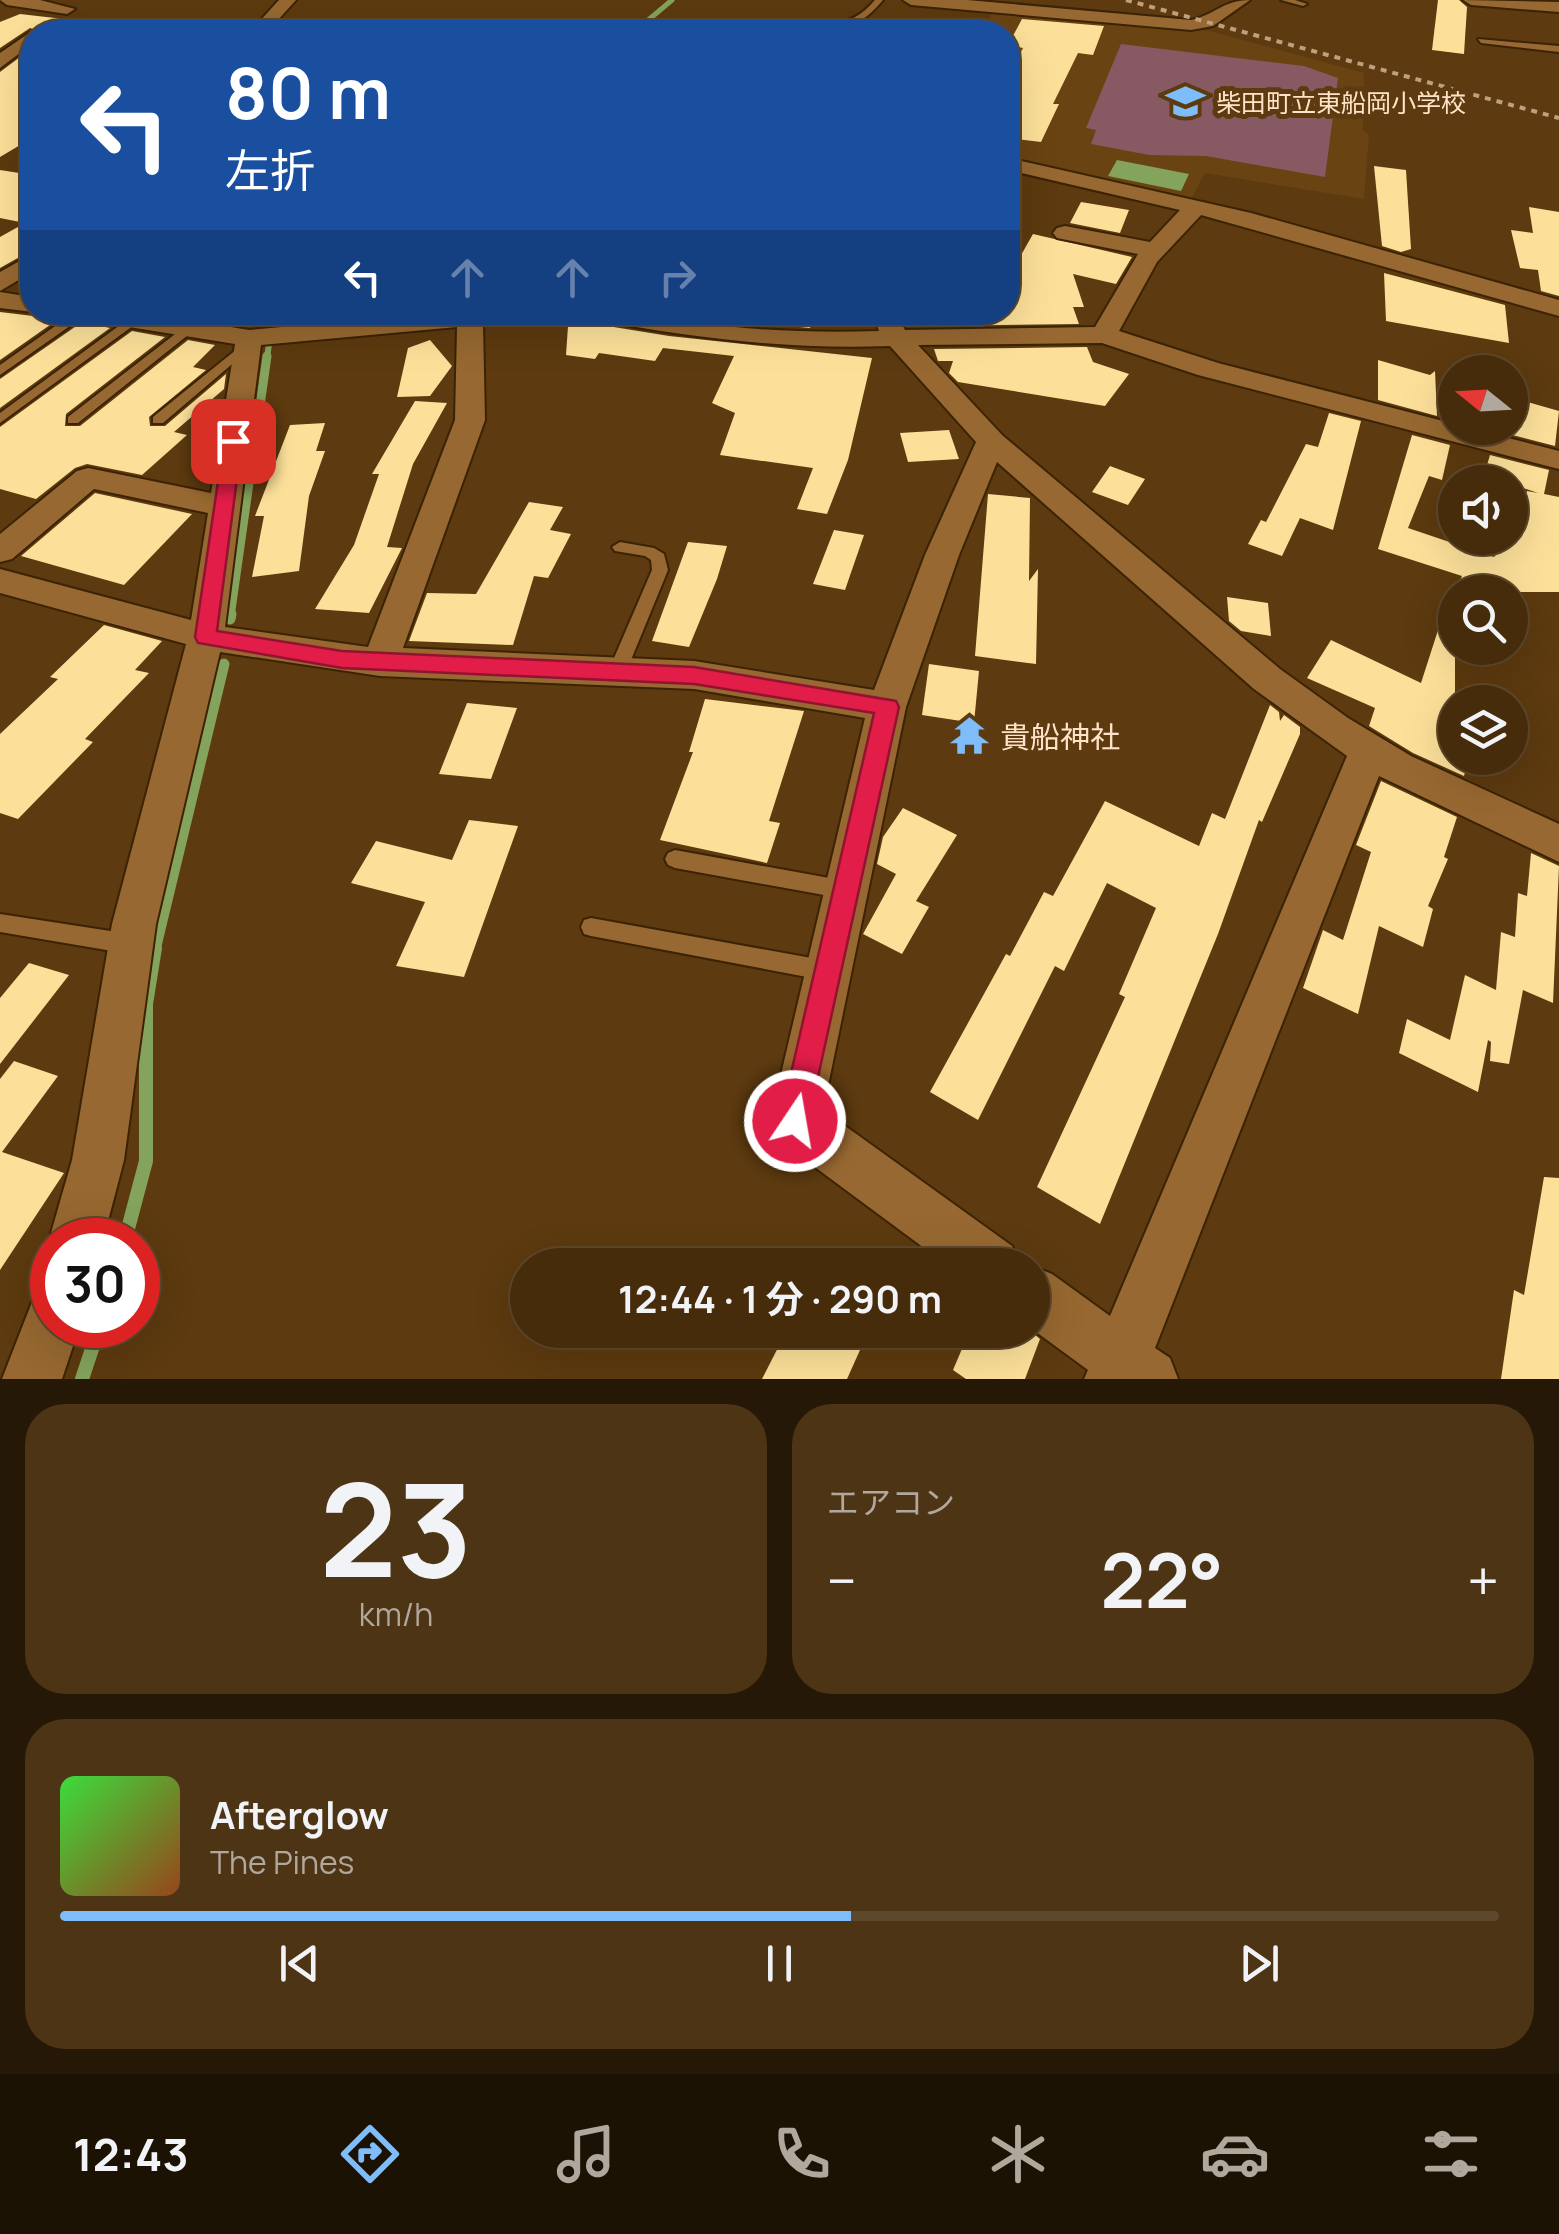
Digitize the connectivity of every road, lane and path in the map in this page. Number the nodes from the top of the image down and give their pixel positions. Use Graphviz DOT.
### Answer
graph roads {
  1 [pos="8,0"];
  2 [pos="288,0"];
  3 [pos="879,0"];
  4 [pos="911,0"];
  5 [pos="1242,0"];
  6 [pos="1285,0"];
  7 [pos="1471,0"];
  8 [pos="74,4"];
  9 [pos="1303,4"];
  10 [pos="1559,7"];
  11 [pos="53,20"];
  12 [pos="269,20"];
  13 [pos="863,20"];
  14 [pos="1482,41"];
  15 [pos="20,46"];
  16 [pos="1559,49"];
  17 [pos="0,62"];
  18 [pos="1020,167"];
  19 [pos="1196,207"];
  20 [pos="1065,233"];
  21 [pos="1154,250"];
  22 [pos="1559,308"];
  23 [pos="65,325"];
  24 [pos="129,325"];
  25 [pos="176,325"];
  26 [pos="409,325"];
  27 [pos="470,325"];
  28 [pos="675,325"];
  29 [pos="888,325"];
  30 [pos="891,325"];
  31 [pos="909,325"];
  32 [pos="192,327"];
  33 [pos="1104,335"];
  34 [pos="248,341"];
  35 [pos="0,370"];
  36 [pos="0,418"];
  37 [pos="73,420"];
  38 [pos="158,420"];
  39 [pos="991,441"];
  40 [pos="1559,460"];
  41 [pos="224,506"];
  42 [pos="620,547"];
  43 [pos="0,551"];
  44 [pos="0,582"];
  45 [pos="206,637"];
  46 [pos="380,662"];
  47 [pos="617,672"];
  48 [pos="888,707"];
  49 [pos="1369,750"];
  50 [pos="1559,844"];
  51 [pos="675,859"];
  52 [pos="847,890"];
  53 [pos="0,923"];
  54 [pos="591,927"];
  55 [pos="131,944"];
  56 [pos="828,971"];
  57 [pos="82,1218"];
  58 [pos="970,1248"];
  59 [pos="1050,1309"];
  60 [pos="45,1348"];
  61 [pos="1128,1372"];
  62 [pos="31,1379"];
  1 -- 8 [label="street"];
  2 -- 12 [label="street"];
  3 -- 13 [label="lane"];
  4 -- 5 [label="street"];
  6 -- 9 [label="lane"];
  7 -- 10 [label="street"];
  8 -- 11 [label="street"];
  14 -- 16 [label="lane"];
  15 -- 17 [label="street"];
  18 -- 19 [label="street"];
  19 -- 21 [label="street"];
  19 -- 22 [label="street"];
  20 -- 21 [label="street"];
  21 -- 33 [label="street"];
  23 -- 35 [label="lane"];
  24 -- 36 [label="lane"];
  25 -- 32 [label="street"];
  26 -- 34 [label="street"];
  27 -- 46 [label="street"];
  28 -- 29 [label="street"];
  30 -- 39 [label="street"];
  31 -- 33 [label="street"];
  32 -- 34 [label="street"];
  32 -- 37 [label="lane"];
  33 -- 40 [label="street"];
  34 -- 38 [label="lane"];
  34 -- 41 [label="street"];
  39 -- 48 [label="street"];
  39 -- 49 [label="street"];
  41 -- 43 [label="street"];
  41 -- 45 [label="street"];
  42 -- 47 [label="lane"];
  44 -- 45 [label="street"];
  45 -- 46 [label="street"];
  45 -- 55 [label="street"];
  46 -- 47 [label="street"];
  47 -- 48 [label="street"];
  48 -- 52 [label="street"];
  49 -- 50 [label="street"];
  49 -- 61 [label="street"];
  51 -- 52 [label="lane"];
  52 -- 56 [label="street"];
  53 -- 55 [label="lane"];
  54 -- 56 [label="lane"];
  55 -- 57 [label="street"];
  56 -- 58 [label="street"];
  59 -- 61 [label="street"];
  60 -- 62 [label="street"];
}
